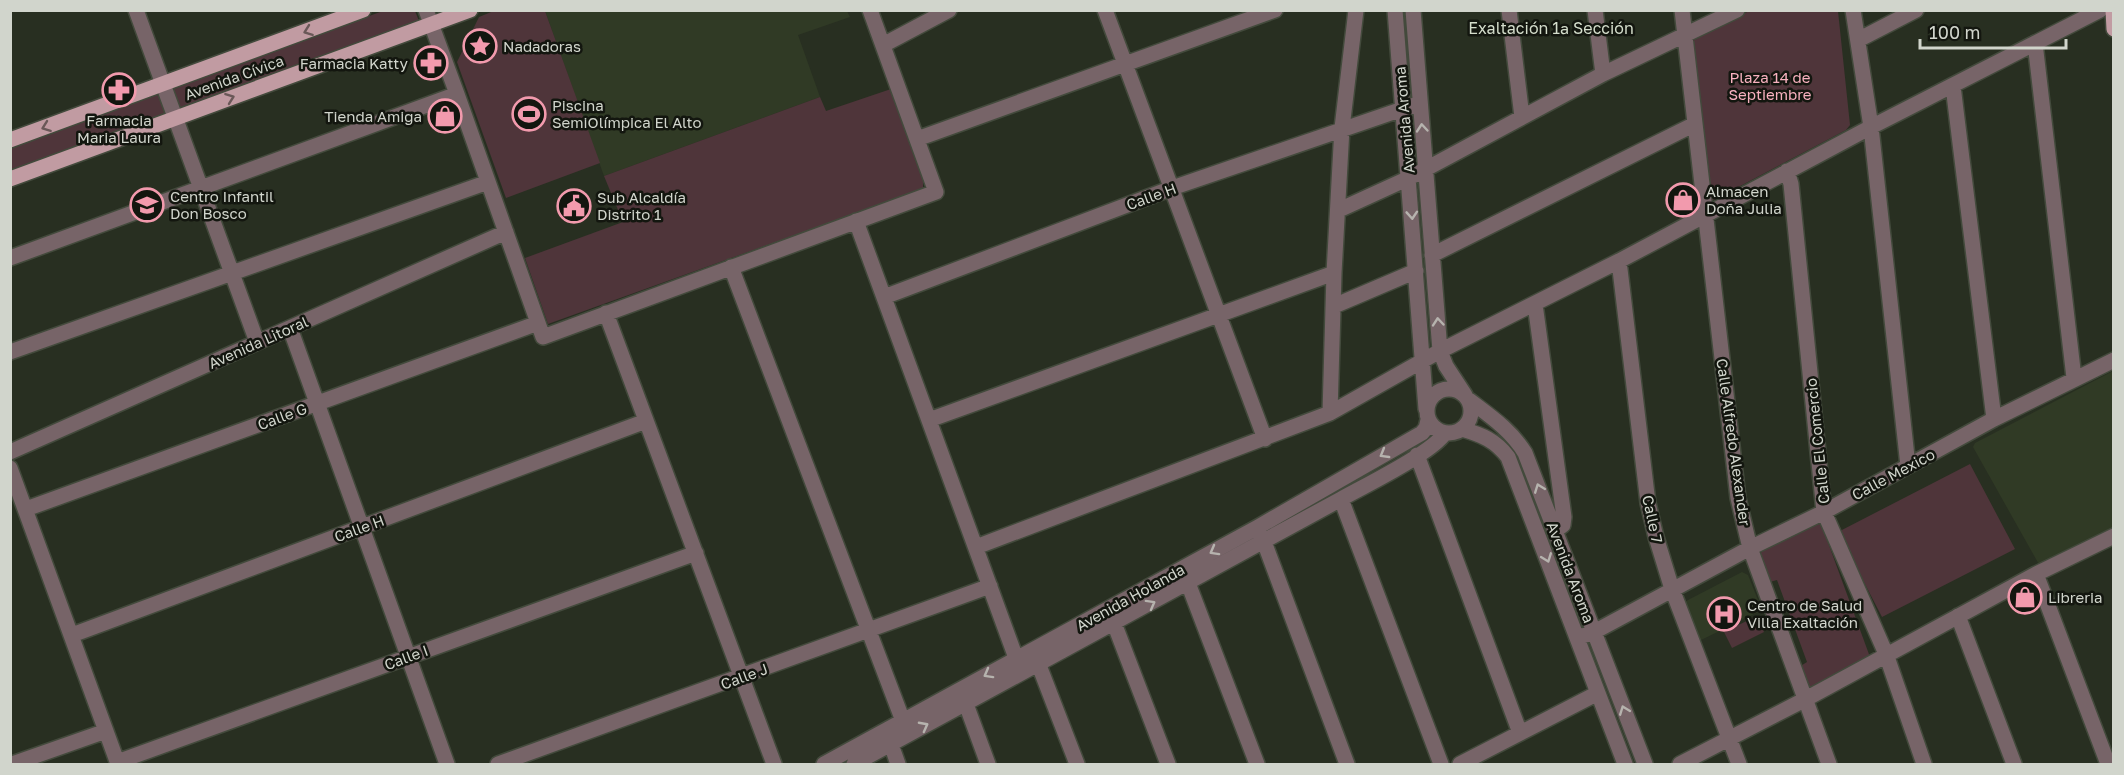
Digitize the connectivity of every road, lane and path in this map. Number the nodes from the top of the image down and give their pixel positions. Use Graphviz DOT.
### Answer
graph roads {
  1 [pos="136,10"];
  2 [pos="363,10"];
  3 [pos="470,10"];
  4 [pos="870,10"];
  5 [pos="949,10"];
  6 [pos="1106,10"];
  7 [pos="1275,10"];
  8 [pos="1356,10"];
  9 [pos="1395,10"];
  10 [pos="1413,10"];
  11 [pos="1509,10"];
  12 [pos="1594,10"];
  13 [pos="1682,10"];
  14 [pos="1737,10"];
  15 [pos="1853,10"];
  16 [pos="1916,10"];
  17 [pos="2100,10"];
  18 [pos="2113,10"];
  19 [pos="428,18"];
  20 [pos="2114,29"];
  21 [pos="1685,35"];
  22 [pos="1858,40"];
  23 [pos="2035,43"];
  24 [pos="882,45"];
  25 [pos="1126,65"];
  26 [pos="1603,74"];
  27 [pos="162,85"];
  28 [pos="1953,86"];
  29 [pos="458,94"];
  30 [pos="1419,102"];
  31 [pos="1403,108"];
  32 [pos="1522,117"];
  33 [pos="175,118"];
  34 [pos="1695,124"];
  35 [pos="1871,127"];
  36 [pos="1342,128"];
  37 [pos="10,140"];
  38 [pos="917,140"];
  39 [pos="1425,167"];
  40 [pos="1787,171"];
  41 [pos="1409,178"];
  42 [pos="10,179"];
  43 [pos="488,182"];
  44 [pos="201,188"];
  45 [pos="1172,188"];
  46 [pos="1339,210"];
  47 [pos="1707,214"];
  48 [pos="856,221"];
  49 [pos="506,232"];
  50 [pos="1432,255"];
  51 [pos="10,258"];
  52 [pos="1619,261"];
  53 [pos="731,267"];
  54 [pos="1416,271"];
  55 [pos="1334,273"];
  56 [pos="231,274"];
  57 [pos="884,297"];
  58 [pos="1535,304"];
  59 [pos="1334,306"];
  60 [pos="606,314"];
  61 [pos="1219,315"];
  62 [pos="290,328"];
  63 [pos="540,330"];
  64 [pos="257,342"];
  65 [pos="1440,351"];
  66 [pos="10,352"];
  67 [pos="2114,360"];
  68 [pos="1423,362"];
  69 [pos="2074,378"];
  70 [pos="1467,398"];
  71 [pos="317,403"];
  72 [pos="1330,413"];
  73 [pos="1427,414"];
  74 [pos="929,420"];
  75 [pos="1995,420"];
  76 [pos="646,421"];
  77 [pos="1462,429"];
  78 [pos="1444,433"];
  79 [pos="1416,436"];
  80 [pos="1265,439"];
  81 [pos="10,452"];
  82 [pos="1421,453"];
  83 [pos="1908,466"];
  84 [pos="10,468"];
  85 [pos="1341,499"];
  86 [pos="26,509"];
  87 [pos="1824,512"];
  88 [pos="362,527"];
  89 [pos="1555,531"];
  90 [pos="1261,533"];
  91 [pos="2114,536"];
  92 [pos="976,547"];
  93 [pos="1750,548"];
  94 [pos="696,553"];
  95 [pos="2036,574"];
  96 [pos="1188,583"];
  97 [pos="990,586"];
  98 [pos="1672,589"];
  99 [pos="1958,616"];
  100 [pos="1114,623"];
  101 [pos="869,630"];
  102 [pos="1594,632"];
  103 [pos="72,635"];
  104 [pos="1578,638"];
  105 [pos="1033,650"];
  106 [pos="1886,654"];
  107 [pos="408,657"];
  108 [pos="1016,658"];
  109 [pos="1039,665"];
  110 [pos="742,676"];
  111 [pos="1598,693"];
  112 [pos="1804,700"];
  113 [pos="966,704"];
  114 [pos="903,721"];
  115 [pos="106,731"];
  116 [pos="1520,733"];
  117 [pos="888,737"];
  118 [pos="1728,739"];
  119 [pos="39,760"];
  120 [pos="118,763"];
  121 [pos="12,765"];
  122 [pos="447,765"];
  123 [pos="498,765"];
  124 [pos="774,765"];
  125 [pos="824,765"];
  126 [pos="854,765"];
  127 [pos="898,765"];
  128 [pos="988,765"];
  129 [pos="1077,765"];
  130 [pos="1168,765"];
  131 [pos="1257,765"];
  132 [pos="1347,765"];
  133 [pos="1441,765"];
  134 [pos="1460,765"];
  135 [pos="1625,765"];
  136 [pos="1645,765"];
  137 [pos="1680,765"];
  138 [pos="1738,765"];
  139 [pos="1829,765"];
  140 [pos="1924,765"];
  141 [pos="2014,765"];
  142 [pos="2108,765"];
  1 -- 27 [label="street"];
  2 -- 27 [label="main road, Avenida Cívica, one-way"];
  3 -- 19 [label="main road, Avenida Cívica"];
  4 -- 24 [label="street"];
  5 -- 24 [label="street"];
  6 -- 25 [label="street"];
  7 -- 25 [label="street"];
  8 -- 36 [label="street"];
  9 -- 31 [label="street, Avenida Aroma"];
  10 -- 30 [label="street, Avenida Aroma"];
  11 -- 32 [label="street"];
  12 -- 26 [label="street"];
  13 -- 21 [label="street, Calle Alfredo Alexander"];
  14 -- 21 [label="street"];
  15 -- 22 [label="street"];
  16 -- 22 [label="street"];
  17 -- 23 [label="street"];
  18 -- 20 [label="main road"];
  19 -- 29 [label="street"];
  33 -- 19 [label="main road, Avenida Cívica, one-way"];
  21 -- 26 [label="street"];
  21 -- 34 [label="street, Calle Alfredo Alexander"];
  22 -- 35 [label="street"];
  23 -- 28 [label="street"];
  23 -- 69 [label="street"];
  24 -- 38 [label="street"];
  25 -- 38 [label="street"];
  25 -- 45 [label="street"];
  26 -- 32 [label="street"];
  27 -- 33 [label="street"];
  27 -- 37 [label="main road, Avenida Cívica, one-way"];
  28 -- 35 [label="street"];
  28 -- 75 [label="street"];
  29 -- 43 [label="street"];
  29 -- 44 [label="street"];
  30 -- 31 [label="street, Calle H"];
  39 -- 30 [label="street, Avenida Aroma, one-way"];
  31 -- 36 [label="street, Calle H"];
  31 -- 41 [label="street, Avenida Aroma"];
  32 -- 39 [label="street"];
  33 -- 42 [label="main road, Avenida Cívica"];
  33 -- 44 [label="street"];
  34 -- 47 [label="street, Calle Alfredo Alexander"];
  34 -- 50 [label="street"];
  35 -- 40 [label="street"];
  35 -- 83 [label="street"];
  36 -- 45 [label="street, Calle H"];
  36 -- 46 [label="street"];
  38 -- 48 [label="street"];
  39 -- 41 [label="street"];
  39 -- 50 [label="street, Avenida Aroma"];
  40 -- 47 [label="street"];
  40 -- 87 [label="street, Calle El Comercio"];
  41 -- 46 [label="street"];
  41 -- 54 [label="street, Avenida Aroma, one-way"];
  43 -- 49 [label="street"];
  43 -- 56 [label="street"];
  44 -- 51 [label="street"];
  44 -- 56 [label="street"];
  45 -- 57 [label="street, Calle H"];
  45 -- 61 [label="street"];
  46 -- 55 [label="street"];
  47 -- 52 [label="street"];
  47 -- 93 [label="street, Calle Alfredo Alexander"];
  48 -- 53 [label="street"];
  48 -- 57 [label="street"];
  49 -- 62 [label="street, Avenida Litoral"];
  49 -- 63 [label="street"];
  65 -- 50 [label="street, Avenida Aroma, one-way"];
  52 -- 58 [label="street"];
  52 -- 98 [label="street, Calle 7"];
  53 -- 60 [label="street"];
  53 -- 101 [label="street"];
  54 -- 59 [label="street"];
  54 -- 68 [label="street, Avenida Aroma"];
  55 -- 59 [label="street"];
  55 -- 61 [label="street"];
  56 -- 64 [label="street"];
  56 -- 66 [label="street"];
  57 -- 74 [label="street"];
  58 -- 65 [label="street"];
  58 -- 89 [label="street"];
  59 -- 72 [label="street"];
  60 -- 63 [label="street"];
  60 -- 76 [label="street"];
  61 -- 74 [label="street"];
  61 -- 80 [label="street"];
  62 -- 64 [label="street, Avenida Litoral"];
  62 -- 71 [label="street"];
  63 -- 71 [label="street, Calle G"];
  64 -- 81 [label="street, Avenida Litoral"];
  65 -- 68 [label="street"];
  65 -- 70 [label="street, Avenida Aroma"];
  67 -- 69 [label="street, Calle Mexico"];
  68 -- 72 [label="street"];
  68 -- 73 [label="street, Avenida Aroma"];
  69 -- 75 [label="street, Calle Mexico"];
  70 -- 73 [label="street"];
  70 -- 77 [label="street"];
  89 -- 70 [label="street, Avenida Aroma, one-way"];
  71 -- 86 [label="street, Calle G"];
  71 -- 88 [label="street"];
  72 -- 80 [label="street"];
  73 -- 78 [label="street"];
  73 -- 79 [label="street, Avenida Holanda"];
  74 -- 92 [label="street"];
  75 -- 83 [label="street, Calle Mexico"];
  76 -- 88 [label="street, Calle H"];
  76 -- 94 [label="street"];
  77 -- 78 [label="street"];
  77 -- 104 [label="street, Avenida Aroma, one-way"];
  78 -- 82 [label="street, Avenida Holanda"];
  79 -- 82 [label="street"];
  79 -- 90 [label="street, Avenida Holanda, one-way"];
  80 -- 92 [label="street"];
  82 -- 85 [label="street, Avenida Holanda"];
  82 -- 116 [label="street"];
  83 -- 87 [label="street, Calle Mexico"];
  84 -- 86 [label="street"];
  85 -- 90 [label="street, Avenida Holanda"];
  85 -- 133 [label="street"];
  86 -- 103 [label="street"];
  87 -- 93 [label="street, Calle Mexico"];
  87 -- 106 [label="street, Calle El Comercio"];
  88 -- 103 [label="street, Calle H"];
  88 -- 107 [label="street"];
  89 -- 102 [label="street, Avenida Aroma"];
  90 -- 96 [label="street, Avenida Holanda"];
  90 -- 105 [label="street, Avenida Holanda, one-way"];
  90 -- 132 [label="street"];
  91 -- 95 [label="street"];
  92 -- 97 [label="street"];
  93 -- 98 [label="street, Calle Mexico"];
  93 -- 112 [label="street, Calle Alfredo Alexander"];
  94 -- 107 [label="street, Calle I"];
  94 -- 110 [label="street"];
  95 -- 99 [label="street"];
  95 -- 142 [label="street"];
  100 -- 96 [label="street, Avenida Holanda, one-way"];
  96 -- 131 [label="street"];
  97 -- 101 [label="street, Calle J"];
  97 -- 108 [label="street"];
  98 -- 102 [label="street, Calle Mexico"];
  98 -- 118 [label="street, Calle 7"];
  99 -- 106 [label="street"];
  99 -- 141 [label="street"];
  100 -- 109 [label="street, Avenida Holanda"];
  100 -- 130 [label="street"];
  101 -- 110 [label="street, Calle J"];
  101 -- 114 [label="street"];
  102 -- 104 [label="street, Calle Mexico"];
  136 -- 102 [label="street, Avenida Aroma, one-way"];
  103 -- 115 [label="street"];
  104 -- 111 [label="street, Avenida Aroma"];
  105 -- 108 [label="street, Avenida Holanda"];
  105 -- 109 [label="street"];
  106 -- 112 [label="street"];
  106 -- 140 [label="street, Calle El Comercio"];
  107 -- 120 [label="street, Calle I"];
  107 -- 122 [label="street"];
  108 -- 114 [label="street, Avenida Holanda, one-way"];
  109 -- 113 [label="street, Avenida Holanda"];
  109 -- 129 [label="street"];
  110 -- 123 [label="street, Calle J"];
  110 -- 124 [label="street"];
  111 -- 116 [label="street"];
  111 -- 135 [label="street, Avenida Aroma"];
  112 -- 118 [label="street"];
  112 -- 139 [label="street, Calle Alfredo Alexander"];
  117 -- 113 [label="street, Avenida Holanda, one-way"];
  113 -- 128 [label="street"];
  114 -- 117 [label="street, Avenida Holanda"];
  115 -- 119 [label="street"];
  115 -- 120 [label="street"];
  116 -- 134 [label="street"];
  117 -- 125 [label="street, Avenida Holanda"];
  117 -- 126 [label="street, Avenida Holanda"];
  117 -- 127 [label="street"];
  118 -- 137 [label="street"];
  118 -- 138 [label="street, Calle 7"];
  119 -- 121 [label="street"];
}
